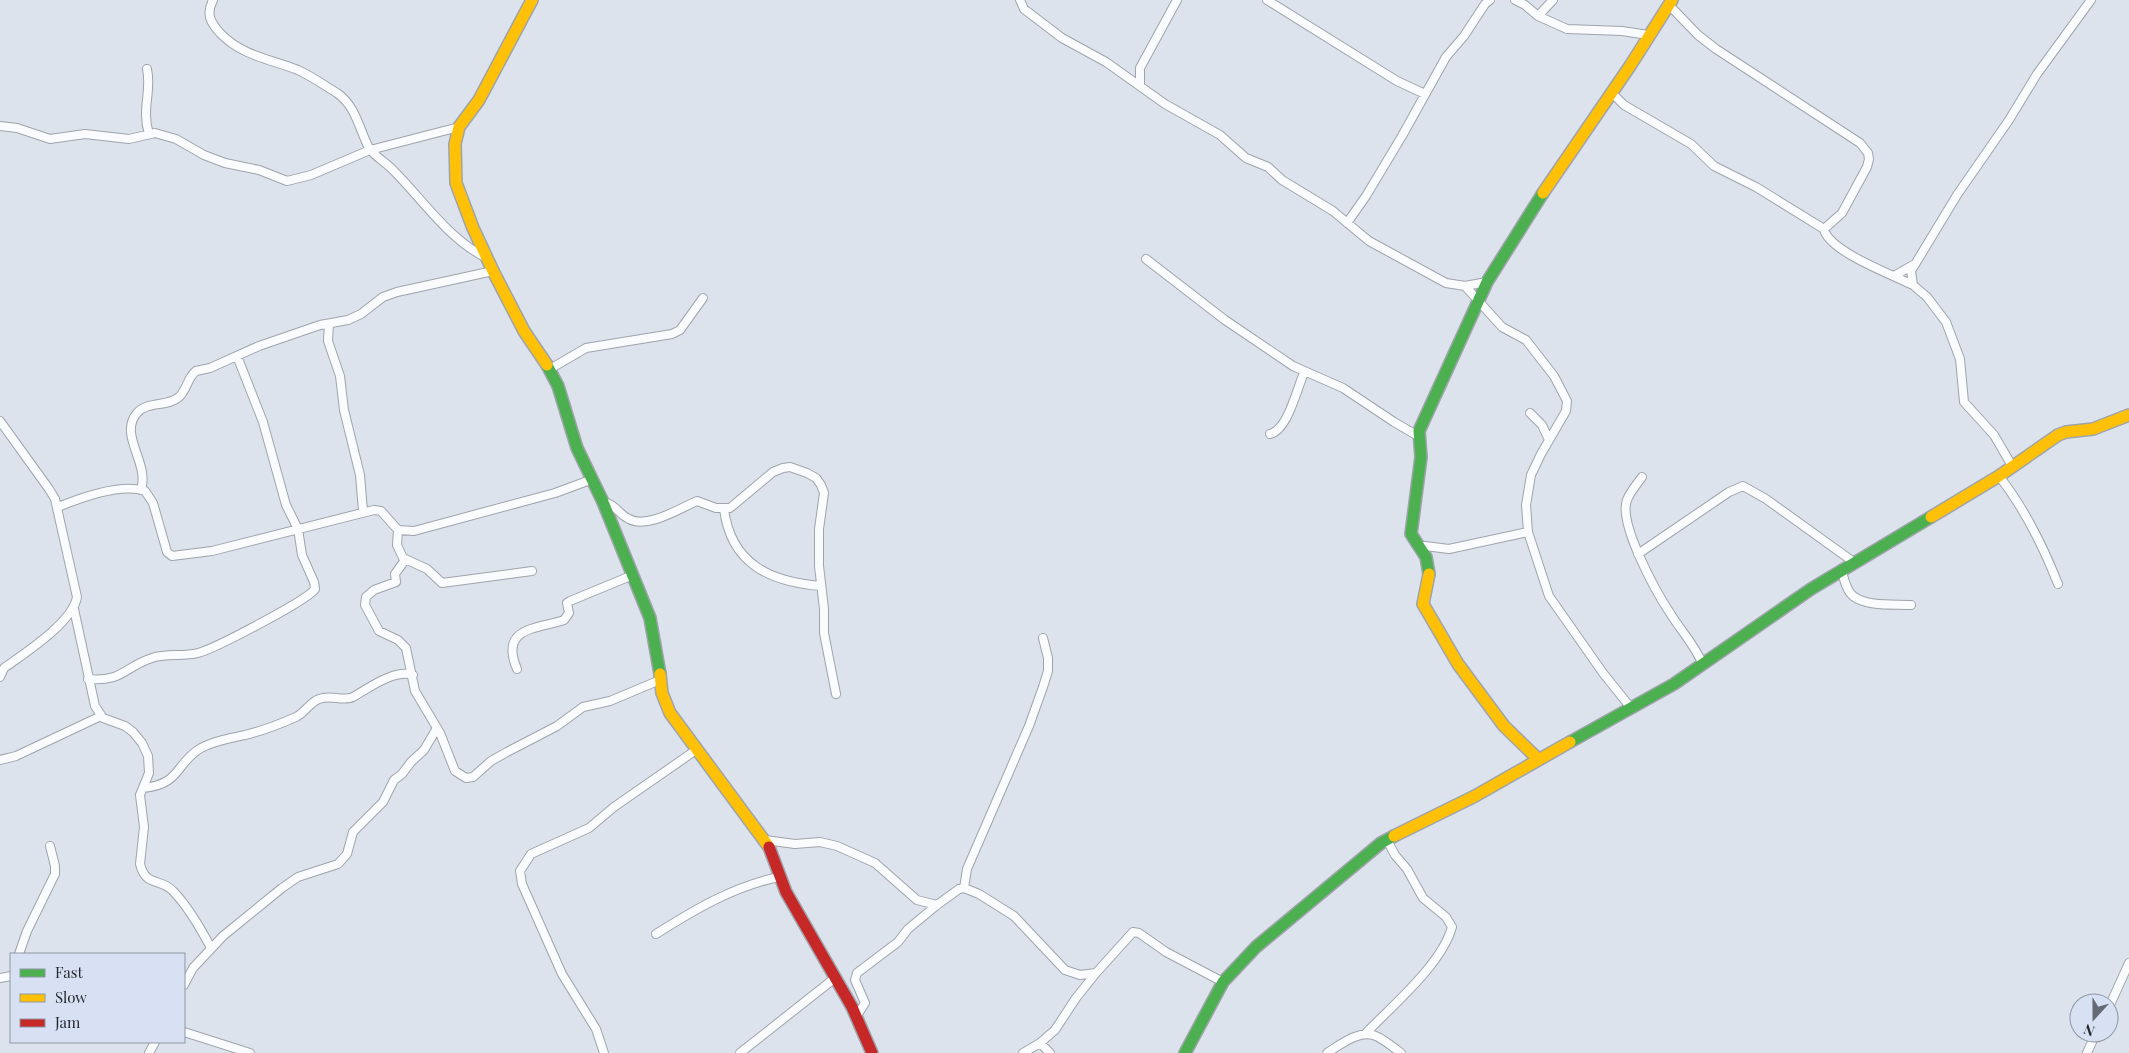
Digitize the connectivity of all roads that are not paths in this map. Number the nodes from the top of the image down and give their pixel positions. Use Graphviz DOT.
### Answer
graph roads {
  1 [pos="213,0"];
  2 [pos="532,0"];
  3 [pos="1020,0"];
  4 [pos="1177,0"];
  5 [pos="1267,0"];
  6 [pos="1490,0"];
  7 [pos="1514,0"];
  8 [pos="1552,0"];
  9 [pos="2091,0"];
  10 [pos="1670,3"];
  11 [pos="1538,16"];
  12 [pos="1648,36"];
  13 [pos="147,69"];
  14 [pos="1140,85"];
  15 [pos="1611,92"];
  16 [pos="1425,94"];
  17 [pos="0,126"];
  18 [pos="459,127"];
  19 [pos="149,134"];
  20 [pos="370,150"];
  21 [pos="1347,223"];
  22 [pos="1824,229"];
  23 [pos="488,259"];
  24 [pos="1146,259"];
  25 [pos="1914,265"];
  26 [pos="492,271"];
  27 [pos="1894,276"];
  28 [pos="1487,282"];
  29 [pos="1913,285"];
  30 [pos="1464,286"];
  31 [pos="703,298"];
  32 [pos="1479,302"];
  33 [pos="329,324"];
  34 [pos="237,356"];
  35 [pos="550,369"];
  36 [pos="1304,373"];
  37 [pos="1530,413"];
  38 [pos="2129,415"];
  39 [pos="0,421"];
  40 [pos="1270,434"];
  41 [pos="1418,436"];
  42 [pos="1549,440"];
  43 [pos="2012,466"];
  44 [pos="1999,476"];
  45 [pos="1642,477"];
  46 [pos="593,479"];
  47 [pos="141,490"];
  48 [pos="603,502"];
  49 [pos="58,507"];
  50 [pos="724,509"];
  51 [pos="363,511"];
  52 [pos="298,529"];
  53 [pos="398,530"];
  54 [pos="1528,532"];
  55 [pos="1419,547"];
  56 [pos="1638,554"];
  57 [pos="405,560"];
  58 [pos="1855,563"];
  59 [pos="532,571"];
  60 [pos="1842,571"];
  61 [pos="633,575"];
  62 [pos="2058,584"];
  63 [pos="821,586"];
  64 [pos="1911,605"];
  65 [pos="74,609"];
  66 [pos="1043,638"];
  67 [pos="1704,665"];
  68 [pos="2,668"];
  69 [pos="518,668"];
  70 [pos="413,675"];
  71 [pos="0,676"];
  72 [pos="88,679"];
  73 [pos="660,680"];
  74 [pos="836,694"];
  75 [pos="1631,708"];
  76 [pos="101,716"];
  77 [pos="437,728"];
  78 [pos="696,750"];
  79 [pos="1538,759"];
  80 [pos="0,760"];
  81 [pos="143,788"];
  82 [pos="764,840"];
  83 [pos="1387,840"];
  84 [pos="50,846"];
  85 [pos="779,877"];
  86 [pos="964,888"];
  87 [pos="937,905"];
  88 [pos="656,934"];
  89 [pos="211,948"];
  90 [pos="20,953"];
  91 [pos="2129,963"];
  92 [pos="1096,973"];
  93 [pos="835,978"];
  94 [pos="1223,982"];
  95 [pos="185,983"];
  96 [pos="2115,993"];
  97 [pos="856,1017"];
  98 [pos="185,1032"];
  99 [pos="1366,1033"];
  100 [pos="1040,1044"];
  101 [pos="250,1053"];
  102 [pos="604,1053"];
  103 [pos="740,1053"];
  104 [pos="872,1053"];
  105 [pos="1023,1053"];
  106 [pos="1050,1053"];
  107 [pos="1185,1053"];
  108 [pos="1327,1053"];
  109 [pos="1402,1053"];
  1 -- 20 [label="street"];
  2 -- 18 [label="street"];
  3 -- 14 [label="street"];
  4 -- 14 [label="street"];
  5 -- 16 [label="street"];
  6 -- 16 [label="street"];
  7 -- 11 [label="street"];
  8 -- 11 [label="street"];
  9 -- 25 [label="street"];
  10 -- 12 [label="street"];
  10 -- 22 [label="street"];
  11 -- 12 [label="street"];
  12 -- 15 [label="street"];
  13 -- 19 [label="street"];
  14 -- 21 [label="street"];
  15 -- 22 [label="street"];
  15 -- 28 [label="street"];
  16 -- 21 [label="street"];
  17 -- 19 [label="street"];
  18 -- 20 [label="street"];
  18 -- 23 [label="street"];
  19 -- 20 [label="street"];
  20 -- 23 [label="street"];
  21 -- 30 [label="street"];
  22 -- 27 [label="street"];
  23 -- 26 [label="street"];
  24 -- 36 [label="street"];
  25 -- 27 [label="street"];
  25 -- 29 [label="street"];
  26 -- 33 [label="street"];
  26 -- 35 [label="street"];
  27 -- 29 [label="street"];
  28 -- 30 [label="street"];
  28 -- 32 [label="street"];
  29 -- 43 [label="street"];
  30 -- 32 [label="street"];
  31 -- 35 [label="street"];
  32 -- 41 [label="street"];
  32 -- 42 [label="street"];
  33 -- 34 [label="street"];
  33 -- 51 [label="street"];
  34 -- 47 [label="street"];
  34 -- 52 [label="street"];
  35 -- 46 [label="street"];
  36 -- 40 [label="street"];
  36 -- 41 [label="street"];
  37 -- 42 [label="street"];
  38 -- 43 [label="street"];
  39 -- 49 [label="street"];
  41 -- 55 [label="street"];
  42 -- 54 [label="street"];
  43 -- 44 [label="street"];
  44 -- 58 [label="street"];
  44 -- 62 [label="street"];
  45 -- 56 [label="street"];
  46 -- 48 [label="street"];
  46 -- 53 [label="street"];
  47 -- 49 [label="street"];
  47 -- 52 [label="street"];
  48 -- 50 [label="street"];
  48 -- 61 [label="street"];
  49 -- 65 [label="street"];
  50 -- 63 [label="street"];
  50 -- 63 [label="street"];
  51 -- 52 [label="street"];
  51 -- 53 [label="street"];
  52 -- 72 [label="street"];
  53 -- 57 [label="street"];
  54 -- 55 [label="street"];
  54 -- 75 [label="street"];
  55 -- 79 [label="street"];
  56 -- 58 [label="street"];
  56 -- 67 [label="street"];
  57 -- 59 [label="street"];
  57 -- 70 [label="street"];
  58 -- 60 [label="street"];
  60 -- 64 [label="street"];
  60 -- 67 [label="street"];
  61 -- 69 [label="street"];
  61 -- 73 [label="street"];
  63 -- 74 [label="street"];
  65 -- 68 [label="street"];
  65 -- 72 [label="street"];
  66 -- 86 [label="street"];
  67 -- 75 [label="street"];
  68 -- 71 [label="street"];
  70 -- 77 [label="street"];
  70 -- 81 [label="street"];
  72 -- 76 [label="street"];
  73 -- 77 [label="street"];
  73 -- 78 [label="street"];
  75 -- 79 [label="street"];
  76 -- 80 [label="street"];
  76 -- 81 [label="street"];
  77 -- 89 [label="street"];
  78 -- 82 [label="street"];
  78 -- 102 [label="street"];
  79 -- 83 [label="street"];
  81 -- 89 [label="street"];
  82 -- 85 [label="street"];
  82 -- 87 [label="street"];
  83 -- 94 [label="street"];
  83 -- 99 [label="street"];
  84 -- 90 [label="street"];
  85 -- 88 [label="street"];
  85 -- 93 [label="street"];
  86 -- 87 [label="street"];
  86 -- 92 [label="street"];
  87 -- 97 [label="street"];
  89 -- 95 [label="street"];
  91 -- 96 [label="street"];
  92 -- 94 [label="street"];
  92 -- 100 [label="street"];
  93 -- 97 [label="street"];
  93 -- 103 [label="street"];
  94 -- 107 [label="street"];
  97 -- 104 [label="street"];
  98 -- 101 [label="street"];
  99 -- 108 [label="street"];
  99 -- 109 [label="street"];
  100 -- 105 [label="street"];
  100 -- 106 [label="street"];
}
